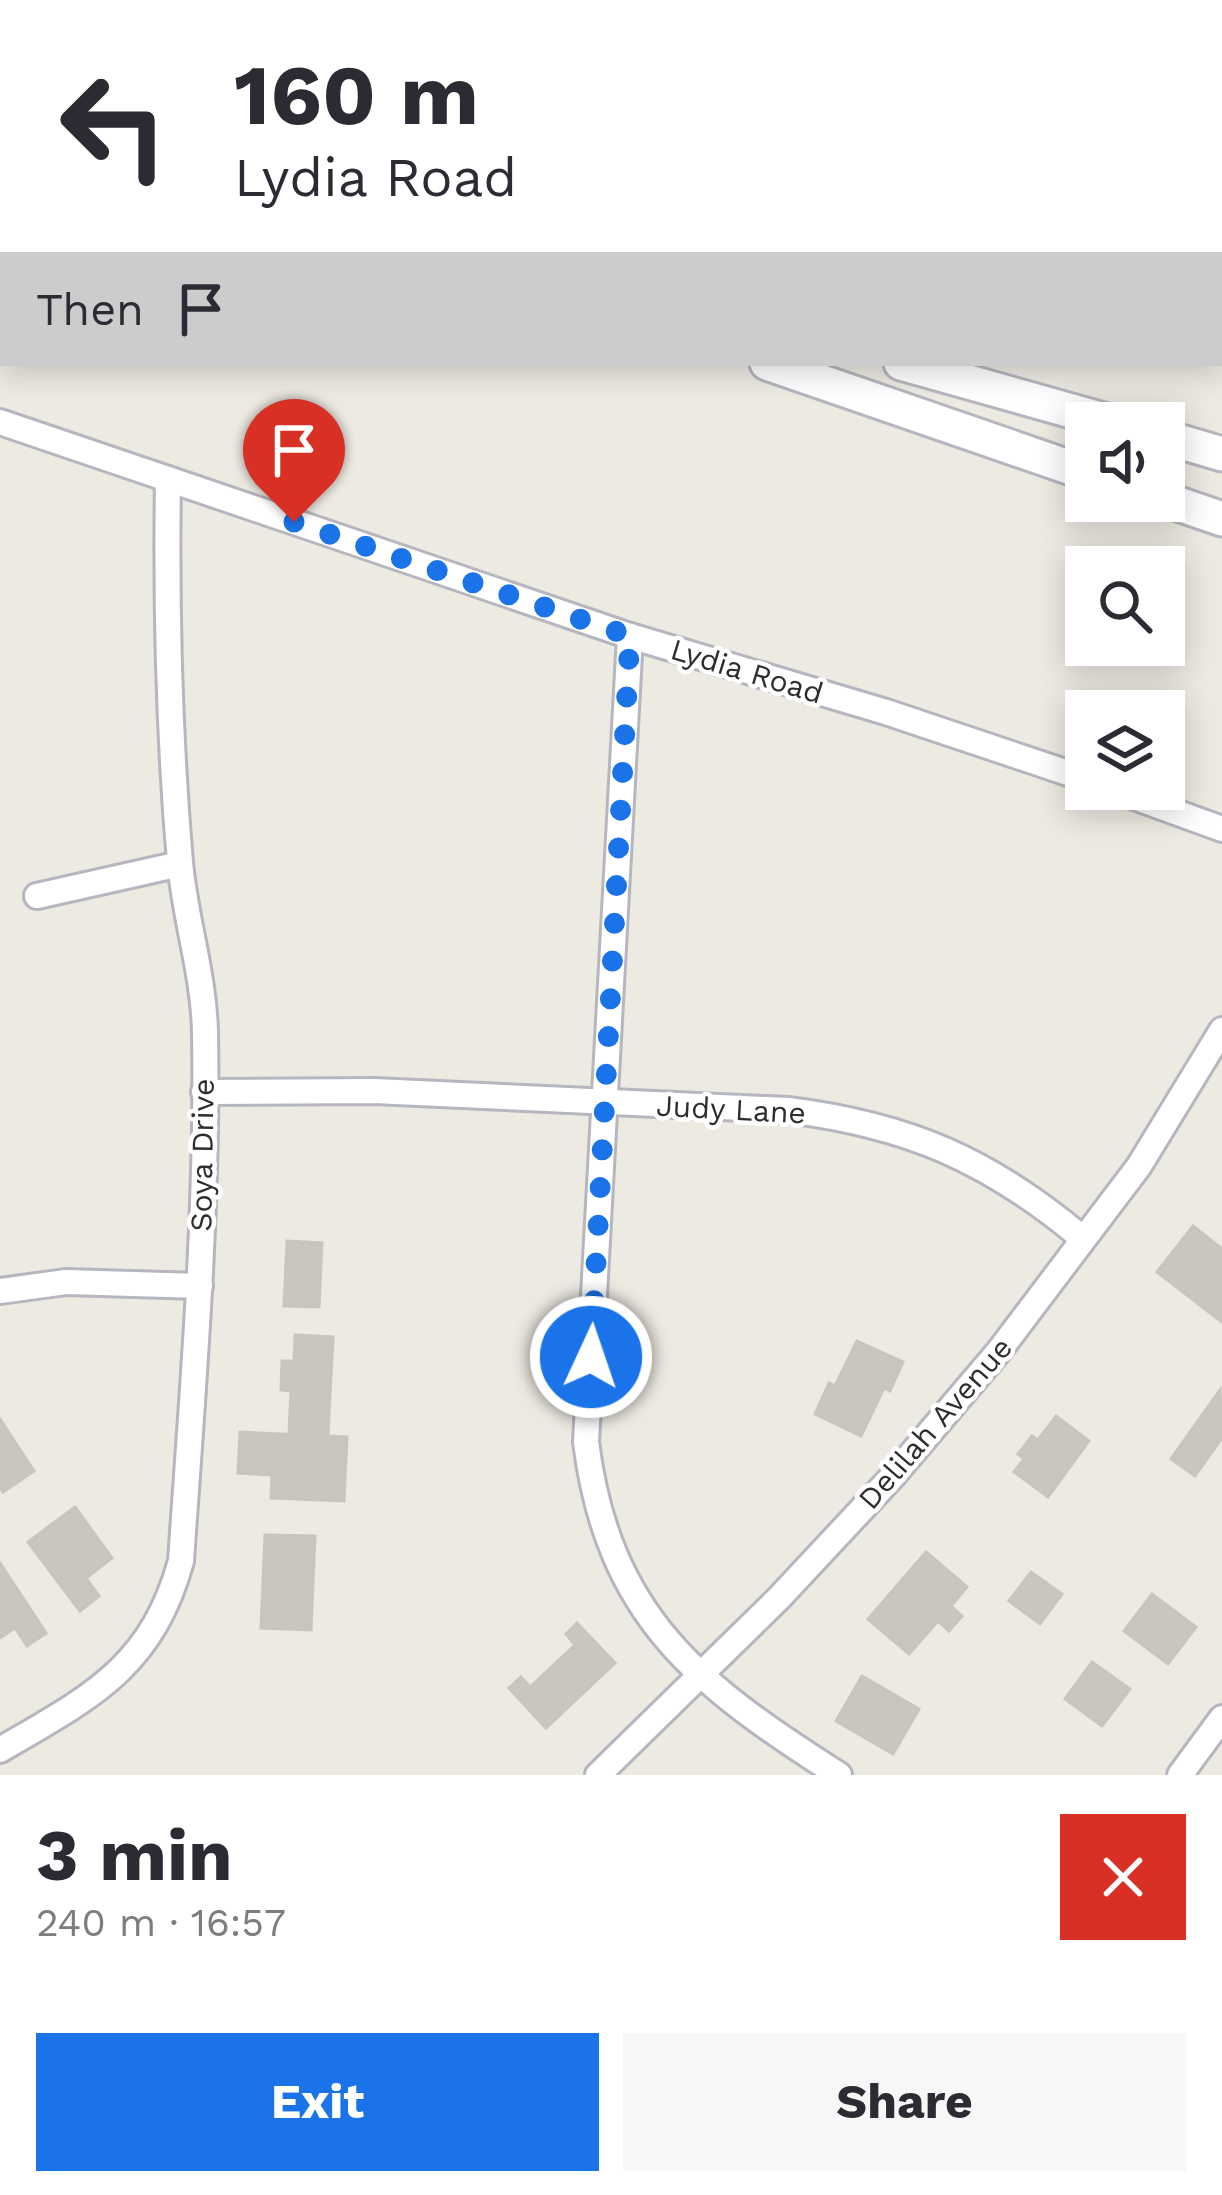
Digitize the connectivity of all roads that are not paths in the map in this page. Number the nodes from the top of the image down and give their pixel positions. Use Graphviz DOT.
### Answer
graph roads {
  1 [pos="775,366"];
  2 [pos="912,366"];
  3 [pos="1065,409"];
  4 [pos="0,422"];
  5 [pos="1185,443"];
  6 [pos="1222,454"];
  7 [pos="1065,466"];
  8 [pos="168,479"];
  9 [pos="1185,506"];
  10 [pos="1222,519"];
  11 [pos="630,636"];
  12 [pos="1065,772"];
  13 [pos="1170,810"];
  14 [pos="1222,829"];
  15 [pos="180,865"];
  16 [pos="37,896"];
  17 [pos="1222,1030"];
  18 [pos="204,1092"];
  19 [pos="606,1102"];
  20 [pos="1082,1238"];
  21 [pos="200,1286"];
  22 [pos="0,1291"];
  23 [pos="702,1677"];
  24 [pos="1222,1718"];
  25 [pos="0,1750"];
  26 [pos="598,1775"];
  27 [pos="838,1775"];
  28 [pos="1180,1775"];
  1 -- 7 [label="main road"];
  2 -- 3 [label="main road"];
  4 -- 8 [label="street, Lydia Road"];
  5 -- 6 [label="main road"];
  8 -- 11 [label="street, Lydia Road"];
  8 -- 15 [label="street, Soya Drive"];
  9 -- 10 [label="main road"];
  11 -- 12 [label="street, Lydia Road"];
  11 -- 19 [label="street"];
  13 -- 14 [label="street"];
  15 -- 16 [label="street"];
  15 -- 18 [label="street, Soya Drive"];
  17 -- 20 [label="street, Delilah Avenue"];
  18 -- 19 [label="street, Judy Lane"];
  18 -- 21 [label="street, Soya Drive"];
  19 -- 20 [label="street, Judy Lane"];
  19 -- 23 [label="street"];
  20 -- 23 [label="street, Delilah Avenue"];
  21 -- 22 [label="street"];
  21 -- 25 [label="street, Soya Drive"];
  23 -- 26 [label="street, Delilah Avenue"];
  23 -- 27 [label="street"];
  24 -- 28 [label="street"];
}
